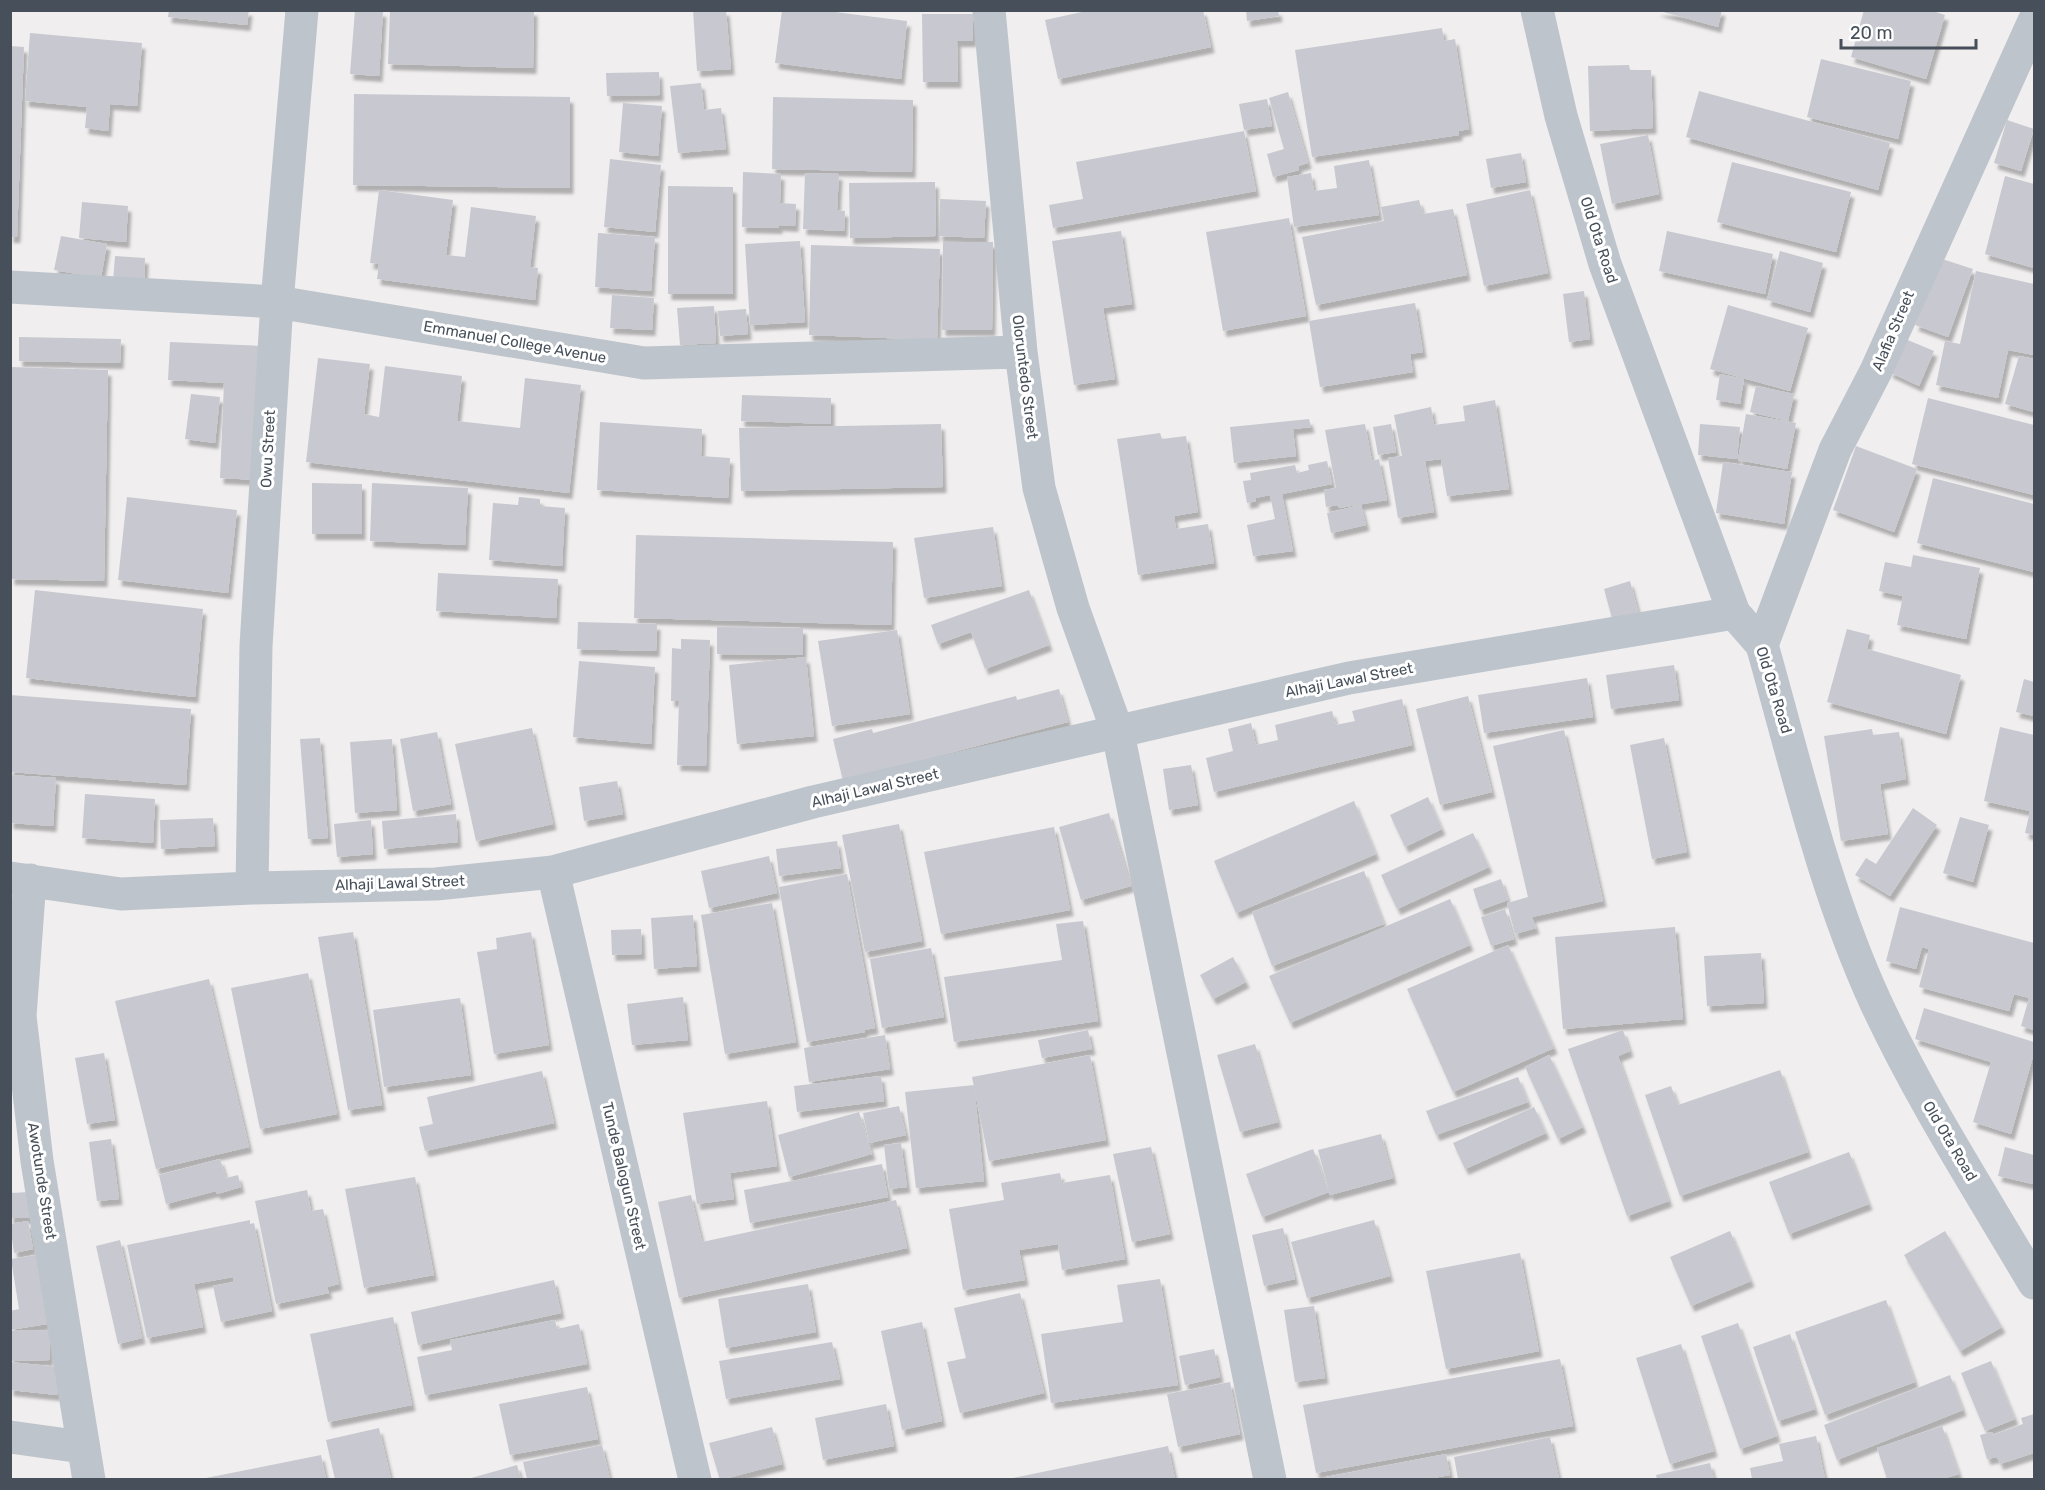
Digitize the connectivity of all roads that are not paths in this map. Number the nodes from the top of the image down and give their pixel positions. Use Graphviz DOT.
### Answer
graph roads {
  1 [pos="302,10"];
  2 [pos="989,10"];
  3 [pos="1537,10"];
  4 [pos="2034,21"];
  5 [pos="10,287"];
  6 [pos="277,302"];
  7 [pos="1021,352"];
  8 [pos="1734,613"];
  9 [pos="1762,645"];
  10 [pos="1118,733"];
  11 [pos="553,872"];
  12 [pos="20,879"];
  13 [pos="252,888"];
  14 [pos="2034,1283"];
  15 [pos="10,1437"];
  16 [pos="82,1447"];
  17 [pos="89,1479"];
  18 [pos="695,1479"];
  19 [pos="1270,1479"];
  1 -- 6 [label="street, Owu Street"];
  2 -- 7 [label="street, Oloruntedo Street"];
  3 -- 8 [label="street, Old Ota Road"];
  4 -- 9 [label="street, Alafia Street"];
  5 -- 6 [label="street, Emmanuel College Avenue"];
  6 -- 7 [label="street, Emmanuel College Avenue"];
  6 -- 13 [label="street, Owu Street"];
  7 -- 10 [label="street, Oloruntedo Street"];
  8 -- 9 [label="street, Old Ota Road"];
  8 -- 10 [label="street, Alhaji Lawal Street"];
  9 -- 14 [label="street, Old Ota Road"];
  10 -- 11 [label="street, Alhaji Lawal Street"];
  10 -- 19 [label="street, Oloruntedo Street"];
  11 -- 13 [label="street, Alhaji Lawal Street"];
  11 -- 18 [label="street, Tunde Balogun Street"];
  12 -- 13 [label="street, Alhaji Lawal Street"];
  12 -- 16 [label="street, Awotunde Street"];
  15 -- 16 [label="street"];
  16 -- 17 [label="street, Awotunde Street"];
}
